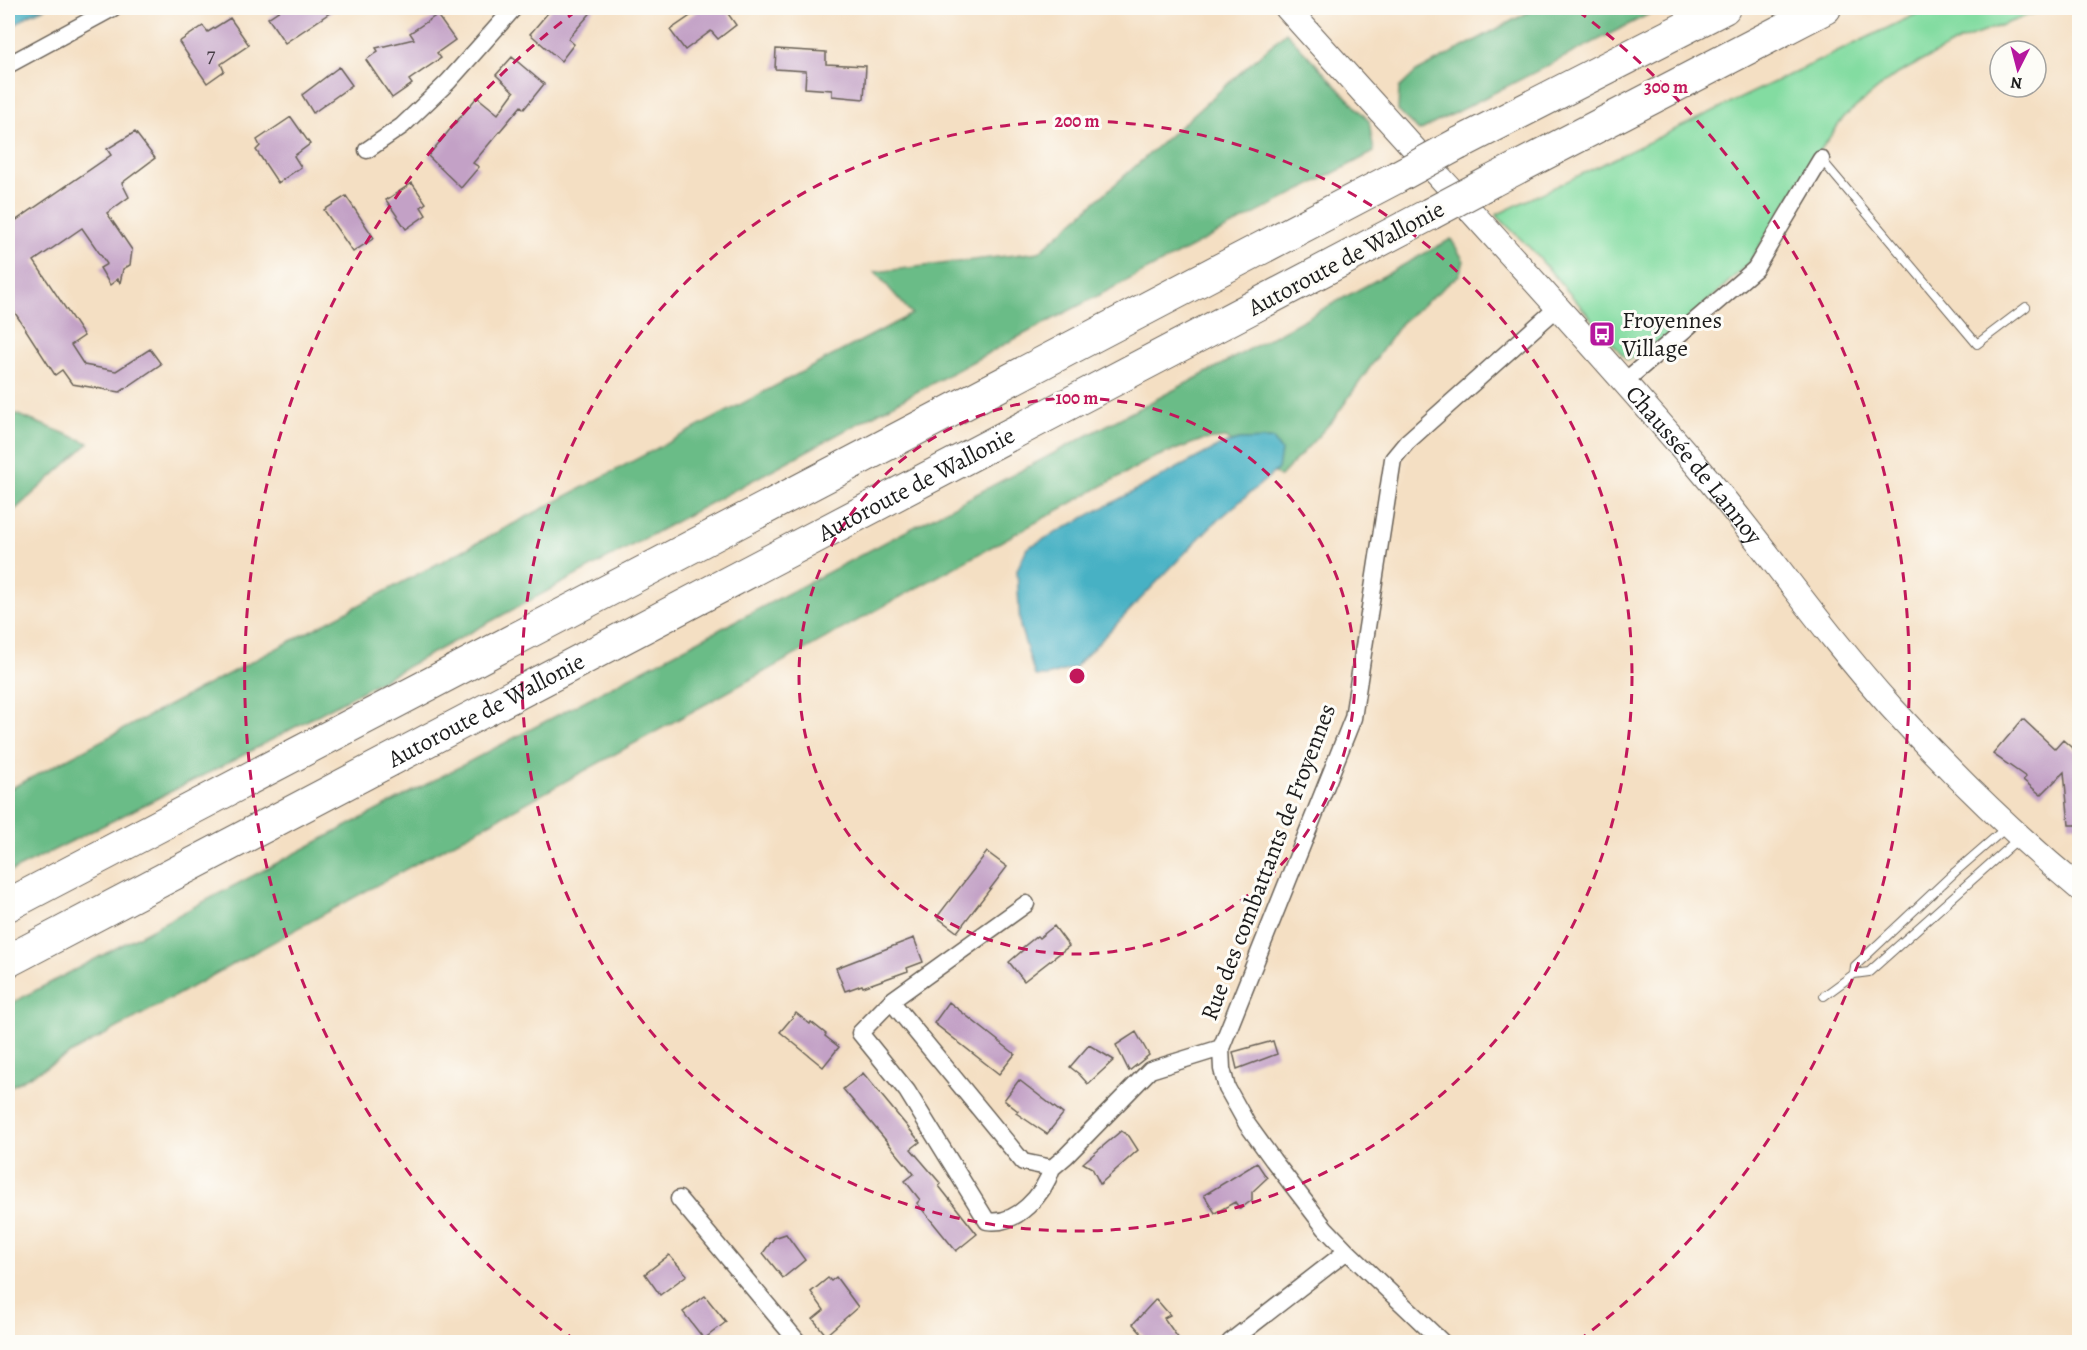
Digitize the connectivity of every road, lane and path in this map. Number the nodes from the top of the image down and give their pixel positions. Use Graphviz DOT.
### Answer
graph roads {
  1 [pos="113,8"];
  2 [pos="514,8"];
  3 [pos="1287,8"];
  4 [pos="1724,8"];
  5 [pos="1825,8"];
  6 [pos="8,65"];
  7 [pos="367,150"];
  8 [pos="1821,159"];
  9 [pos="2026,307"];
  10 [pos="1557,308"];
  11 [pos="1624,382"];
  12 [pos="2014,832"];
  13 [pos="2079,889"];
  14 [pos="1026,904"];
  15 [pos="8,905"];
  16 [pos="8,961"];
  17 [pos="1854,974"];
  18 [pos="1824,996"];
  19 [pos="891,1001"];
  20 [pos="1221,1048"];
  21 [pos="1052,1168"];
  22 [pos="679,1199"];
  23 [pos="1347,1251"];
  24 [pos="798,1342"];
  25 [pos="1230,1342"];
  26 [pos="1442,1342"];
  1 -- 6 [label="street"];
  2 -- 7 [label="street"];
  3 -- 10 [label="main road, Chaussée de Lannoy"];
  4 -- 15 [label="highway, Autoroute de Wallonie, bridge"];
  5 -- 16 [label="highway, Autoroute de Wallonie, bridge"];
  8 -- 9 [label="lane"];
  8 -- 11 [label="street"];
  10 -- 11 [label="main road, Chaussée de Lannoy"];
  10 -- 20 [label="street, Rue des combattants de Froyennes"];
  11 -- 12 [label="main road, Chaussée de Lannoy"];
  12 -- 13 [label="main road, Chaussée de Lannoy"];
  12 -- 17 [label="lane"];
  12 -- 17 [label="lane"];
  14 -- 19 [label="street"];
  17 -- 18 [label="lane"];
  19 -- 21 [label="street"];
  19 -- 21 [label="street"];
  20 -- 21 [label="street"];
  20 -- 23 [label="street, Rue des combattants de Froyennes"];
  22 -- 24 [label="street"];
  23 -- 25 [label="street"];
  23 -- 26 [label="street, Rue des combattants de Froyennes"];
}
